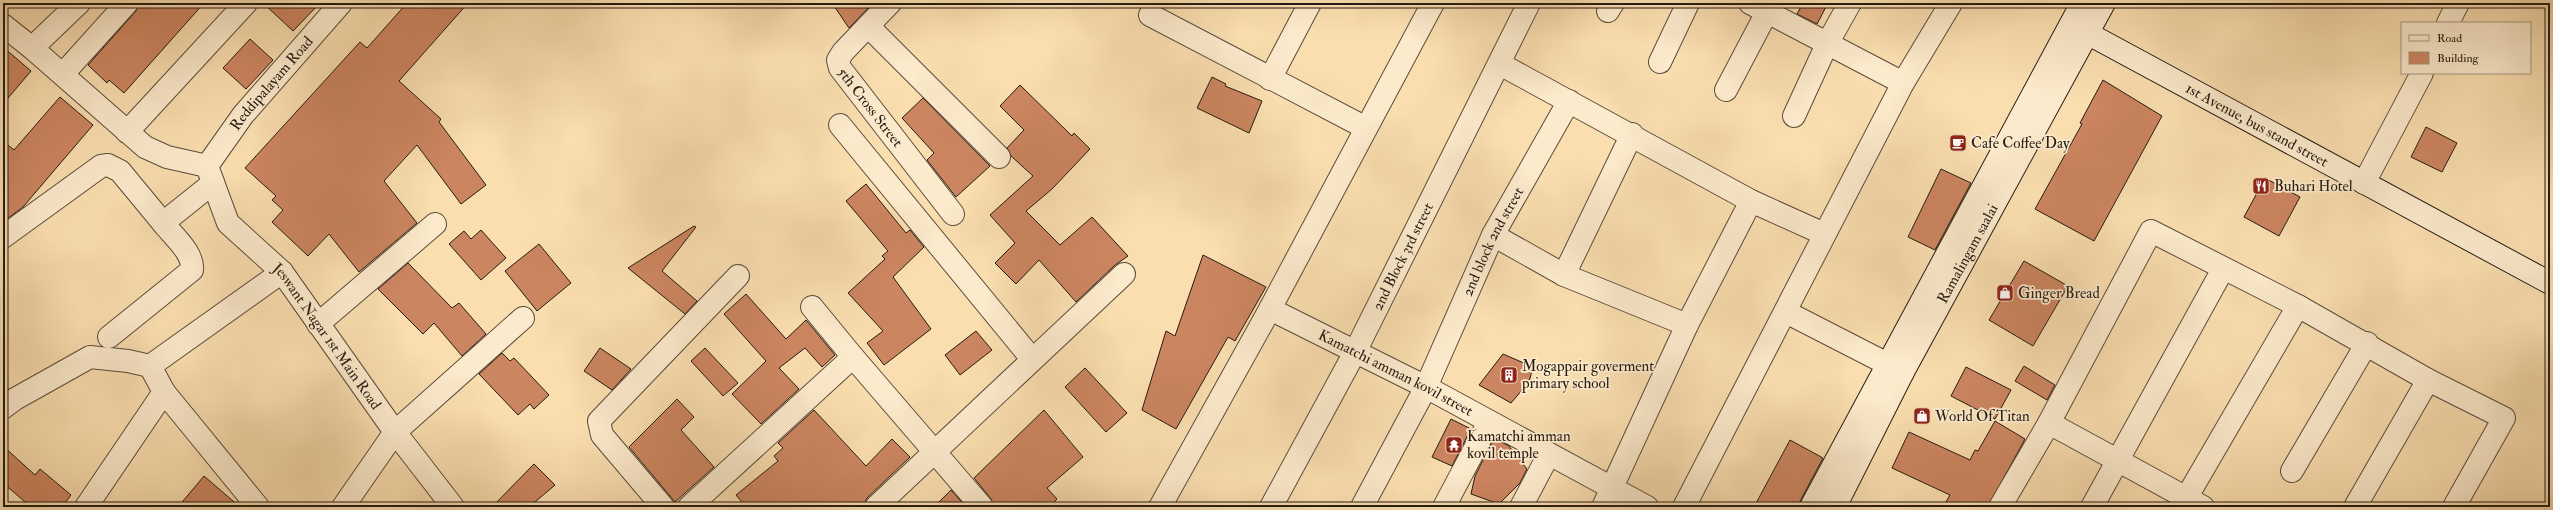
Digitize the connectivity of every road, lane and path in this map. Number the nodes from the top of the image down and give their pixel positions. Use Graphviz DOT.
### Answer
graph roads {
  1 [pos="79,3"];
  2 [pos="127,3"];
  3 [pos="246,3"];
  4 [pos="340,3"];
  5 [pos="890,3"];
  6 [pos="1310,3"];
  7 [pos="1433,3"];
  8 [pos="1529,3"];
  9 [pos="1688,3"];
  10 [pos="1850,3"];
  11 [pos="1950,3"];
  12 [pos="2082,3"];
  13 [pos="2104,3"];
  14 [pos="2458,3"];
  15 [pos="1759,7"];
  16 [pos="1150,15"];
  17 [pos="2448,22"];
  18 [pos="3,26"];
  19 [pos="868,26"];
  20 [pos="2079,28"];
  21 [pos="1827,44"];
  22 [pos="32,48"];
  23 [pos="1660,62"];
  24 [pos="1500,64"];
  25 [pos="63,74"];
  26 [pos="2421,74"];
  27 [pos="1270,79"];
  28 [pos="1903,83"];
  29 [pos="1726,90"];
  30 [pos="1569,101"];
  31 [pos="1794,116"];
  32 [pos="840,125"];
  33 [pos="1366,128"];
  34 [pos="127,132"];
  35 [pos="1632,134"];
  36 [pos="998,157"];
  37 [pos="210,175"];
  38 [pos="2364,183"];
  39 [pos="1751,200"];
  40 [pos="953,214"];
  41 [pos="163,223"];
  42 [pos="436,224"];
  43 [pos="1824,234"];
  44 [pos="1493,235"];
  45 [pos="3,237"];
  46 [pos="2223,269"];
  47 [pos="282,272"];
  48 [pos="1124,274"];
  49 [pos="1564,275"];
  50 [pos="738,276"];
  51 [pos="2550,283"];
  52 [pos="2298,306"];
  53 [pos="812,307"];
  54 [pos="1270,309"];
  55 [pos="1786,312"];
  56 [pos="522,318"];
  57 [pos="318,324"];
  58 [pos="1687,325"];
  59 [pos="109,337"];
  60 [pos="2367,343"];
  61 [pos="1355,352"];
  62 [pos="854,357"];
  63 [pos="1032,359"];
  64 [pos="150,366"];
  65 [pos="1894,369"];
  66 [pos="2428,380"];
  67 [pos="1426,387"];
  68 [pos="164,392"];
  69 [pos="3,408"];
  70 [pos="1490,422"];
  71 [pos="2049,423"];
  72 [pos="395,432"];
  73 [pos="933,452"];
  74 [pos="1549,454"];
  75 [pos="2118,460"];
  76 [pos="2292,471"];
  77 [pos="1608,498"];
  78 [pos="2190,504"];
  79 [pos="1813,506"];
  80 [pos="86,507"];
  81 [pos="258,507"];
  82 [pos="343,507"];
  83 [pos="453,507"];
  84 [pos="663,507"];
  85 [pos="689,507"];
  86 [pos="876,507"];
  87 [pos="982,507"];
  88 [pos="1160,507"];
  89 [pos="1270,507"];
  90 [pos="1362,507"];
  91 [pos="1444,507"];
  92 [pos="1521,507"];
  93 [pos="1647,507"];
  94 [pos="1684,507"];
  95 [pos="1835,507"];
  96 [pos="2000,507"];
  97 [pos="2092,507"];
  98 [pos="2355,507"];
  99 [pos="2454,507"];
  1 -- 22 [label="street"];
  2 -- 25 [label="street"];
  3 -- 34 [label="street"];
  4 -- 37 [label="street, Reddipalayam Road"];
  5 -- 19 [label="street, 5th Cross Street"];
  6 -- 27 [label="street"];
  7 -- 33 [label="street"];
  8 -- 24 [label="street, 2nd Block 3rd street"];
  9 -- 23 [label="street"];
  10 -- 21 [label="street"];
  11 -- 28 [label="street"];
  12 -- 20 [label="street"];
  13 -- 20 [label="street"];
  14 -- 17 [label="street"];
  15 -- 21 [label="street"];
  15 -- 29 [label="street"];
  16 -- 27 [label="street"];
  18 -- 22 [label="street"];
  19 -- 36 [label="street"];
  19 -- 40 [label="street, 5th Cross Street"];
  20 -- 38 [label="street, 1st Avenue, bus stand street"];
  20 -- 65 [label="street"];
  21 -- 28 [label="street"];
  21 -- 31 [label="street"];
  22 -- 25 [label="street"];
  24 -- 30 [label="street"];
  24 -- 61 [label="street, 2nd Block 3rd street"];
  25 -- 34 [label="street"];
  26 -- 38 [label="street"];
  27 -- 33 [label="street"];
  28 -- 43 [label="street"];
  30 -- 35 [label="street"];
  30 -- 44 [label="street, 2nd block 2nd street"];
  32 -- 63 [label="street"];
  33 -- 54 [label="street"];
  34 -- 37 [label="street"];
  35 -- 39 [label="street"];
  35 -- 49 [label="street"];
  37 -- 41 [label="street, Reddipalayam Road"];
  37 -- 47 [label="street, Jeswant Nagar 1st Main Road"];
  38 -- 51 [label="street, 1st Avenue, bus stand street"];
  39 -- 43 [label="street"];
  39 -- 58 [label="street"];
  41 -- 45 [label="street"];
  41 -- 59 [label="street"];
  42 -- 57 [label="street"];
  43 -- 55 [label="street"];
  44 -- 49 [label="street"];
  44 -- 67 [label="street, 2nd block 2nd street"];
  46 -- 52 [label="street"];
  46 -- 71 [label="street"];
  46 -- 75 [label="street"];
  47 -- 57 [label="street, Jeswant Nagar 1st Main Road"];
  47 -- 64 [label="street"];
  48 -- 63 [label="street"];
  49 -- 58 [label="street"];
  50 -- 84 [label="street"];
  52 -- 60 [label="street"];
  52 -- 78 [label="street"];
  53 -- 62 [label="street"];
  54 -- 61 [label="street, Kamatchi amman kovil street"];
  54 -- 88 [label="street"];
  55 -- 65 [label="street"];
  55 -- 94 [label="street"];
  56 -- 72 [label="street"];
  57 -- 72 [label="street, Jeswant Nagar 1st Main Road"];
  58 -- 77 [label="street"];
  60 -- 66 [label="street"];
  60 -- 76 [label="street"];
  61 -- 67 [label="street, Kamatchi amman kovil street"];
  61 -- 89 [label="street, 2nd Block 3rd street"];
  62 -- 73 [label="street"];
  62 -- 85 [label="street"];
  63 -- 73 [label="street"];
  64 -- 68 [label="street"];
  64 -- 69 [label="street"];
  65 -- 79 [label="street"];
  65 -- 95 [label="street"];
  66 -- 98 [label="street"];
  66 -- 99 [label="street"];
  67 -- 70 [label="street, Kamatchi amman kovil street"];
  67 -- 90 [label="street, 2nd block 2nd street"];
  68 -- 80 [label="street"];
  68 -- 81 [label="street"];
  70 -- 74 [label="street, Kamatchi amman kovil street"];
  70 -- 91 [label="street"];
  71 -- 75 [label="street"];
  71 -- 96 [label="street"];
  72 -- 82 [label="street"];
  72 -- 83 [label="street, Jeswant Nagar 1st Main Road"];
  73 -- 86 [label="street"];
  73 -- 87 [label="street"];
  74 -- 77 [label="street, Kamatchi amman kovil street"];
  74 -- 92 [label="street"];
  75 -- 78 [label="street"];
  75 -- 97 [label="street"];
  77 -- 93 [label="street, Kamatchi amman kovil street"];
}
